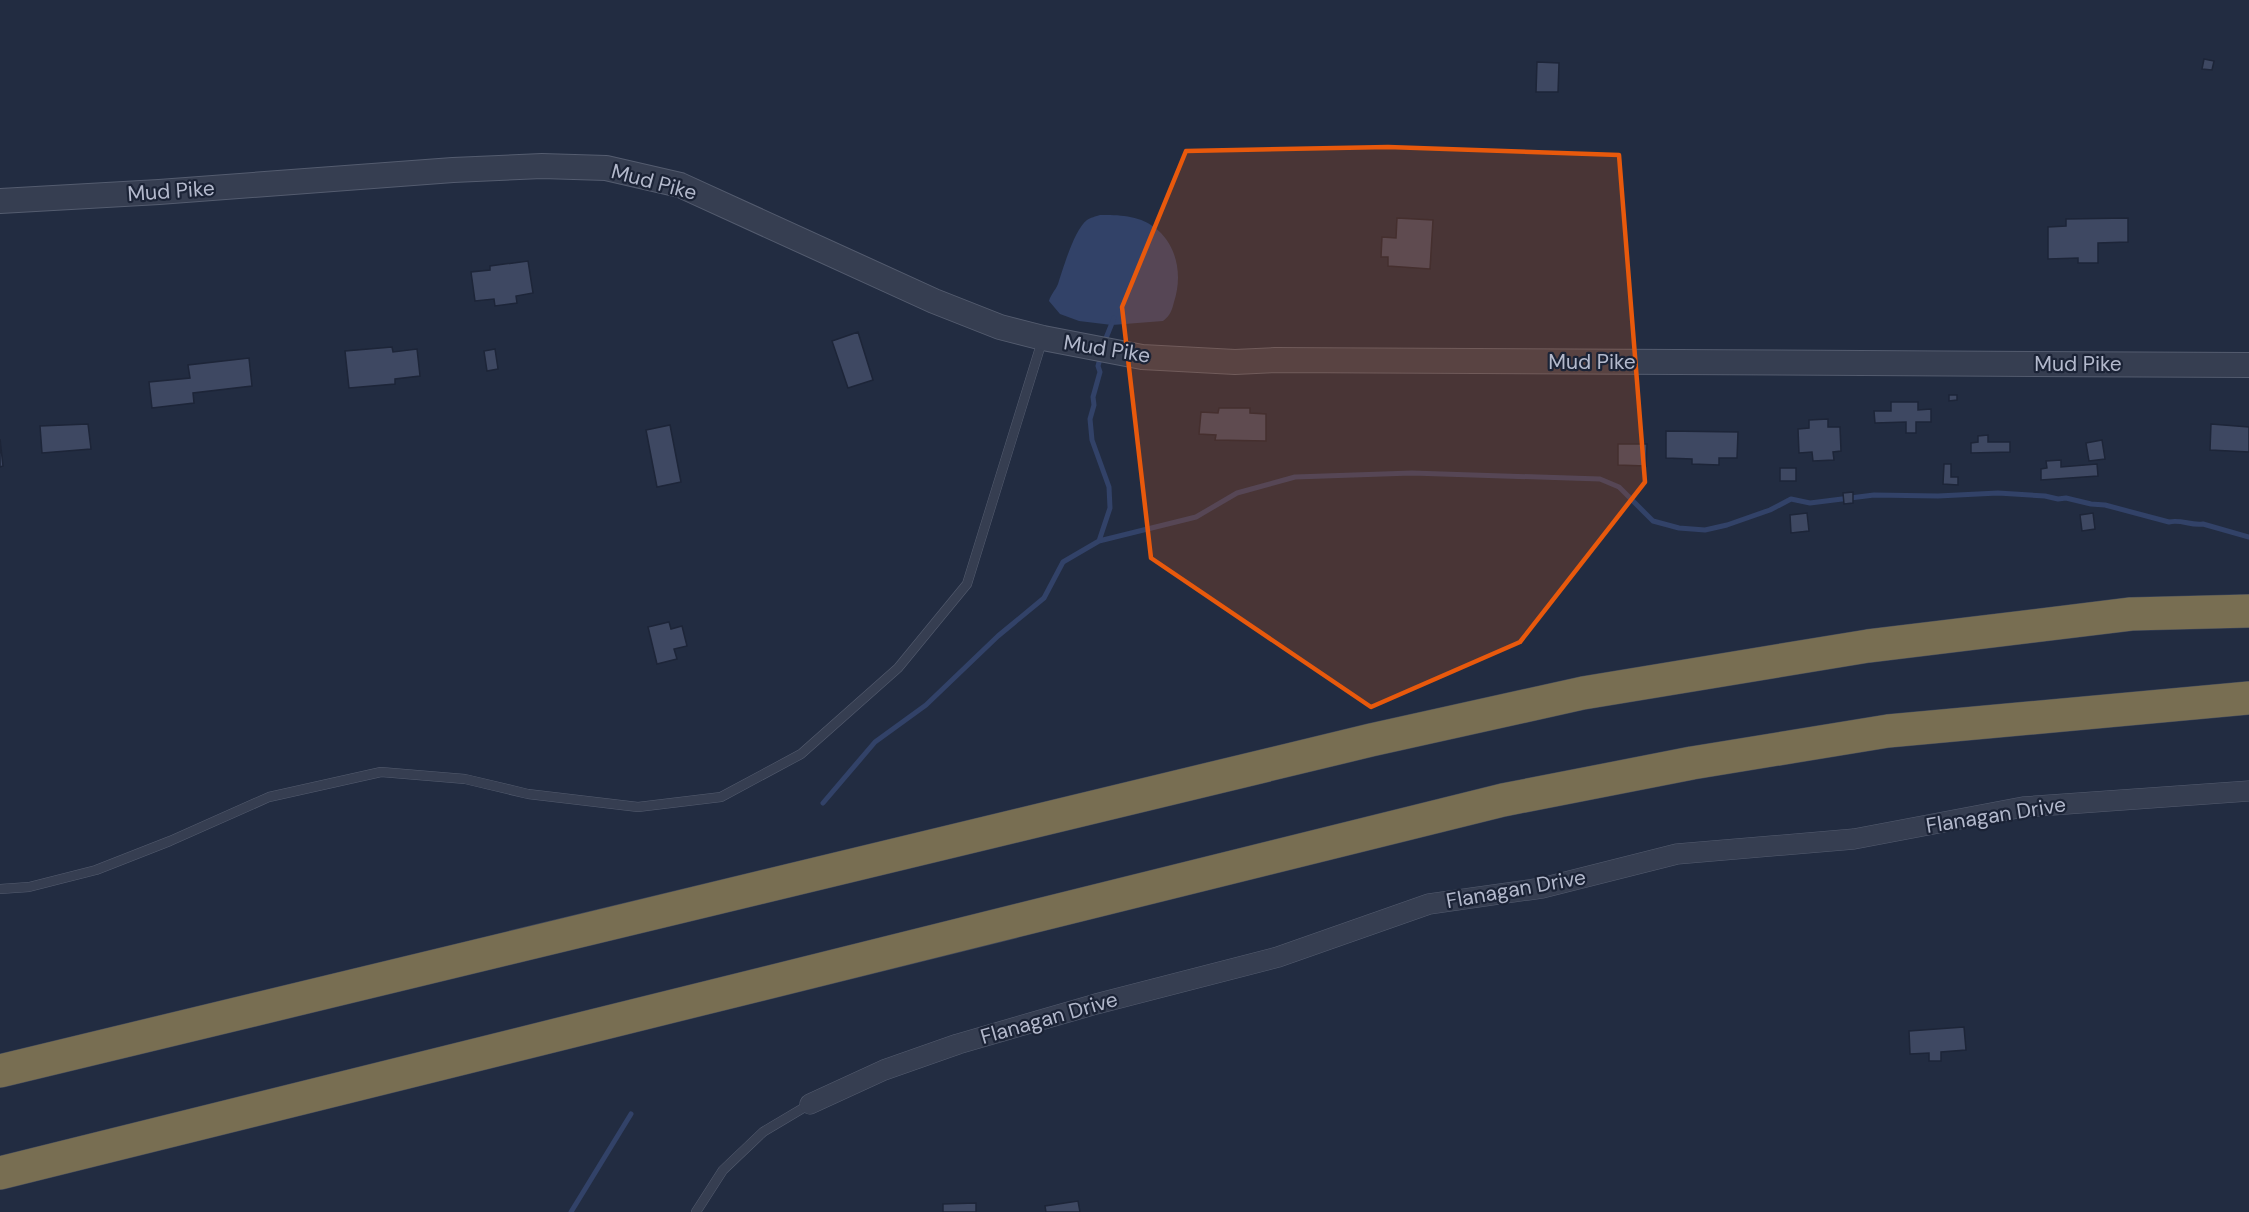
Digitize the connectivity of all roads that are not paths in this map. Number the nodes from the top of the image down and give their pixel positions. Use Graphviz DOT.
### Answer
graph roads {
  1 [pos="0,201"];
  2 [pos="1043,338"];
  3 [pos="2249,365"];
  4 [pos="2249,611"];
  5 [pos="2249,698"];
  6 [pos="2249,791"];
  7 [pos="0,889"];
  8 [pos="0,1071"];
  9 [pos="810,1104"];
  10 [pos="0,1173"];
  11 [pos="696,1212"];
  1 -- 2 [label="street, Mud Pike"];
  2 -- 3 [label="street, Mud Pike"];
  2 -- 7 [label="lane"];
  4 -- 8 [label="highway"];
  5 -- 10 [label="highway"];
  6 -- 9 [label="street, Flanagan Drive"];
  9 -- 11 [label="lane"];
}
